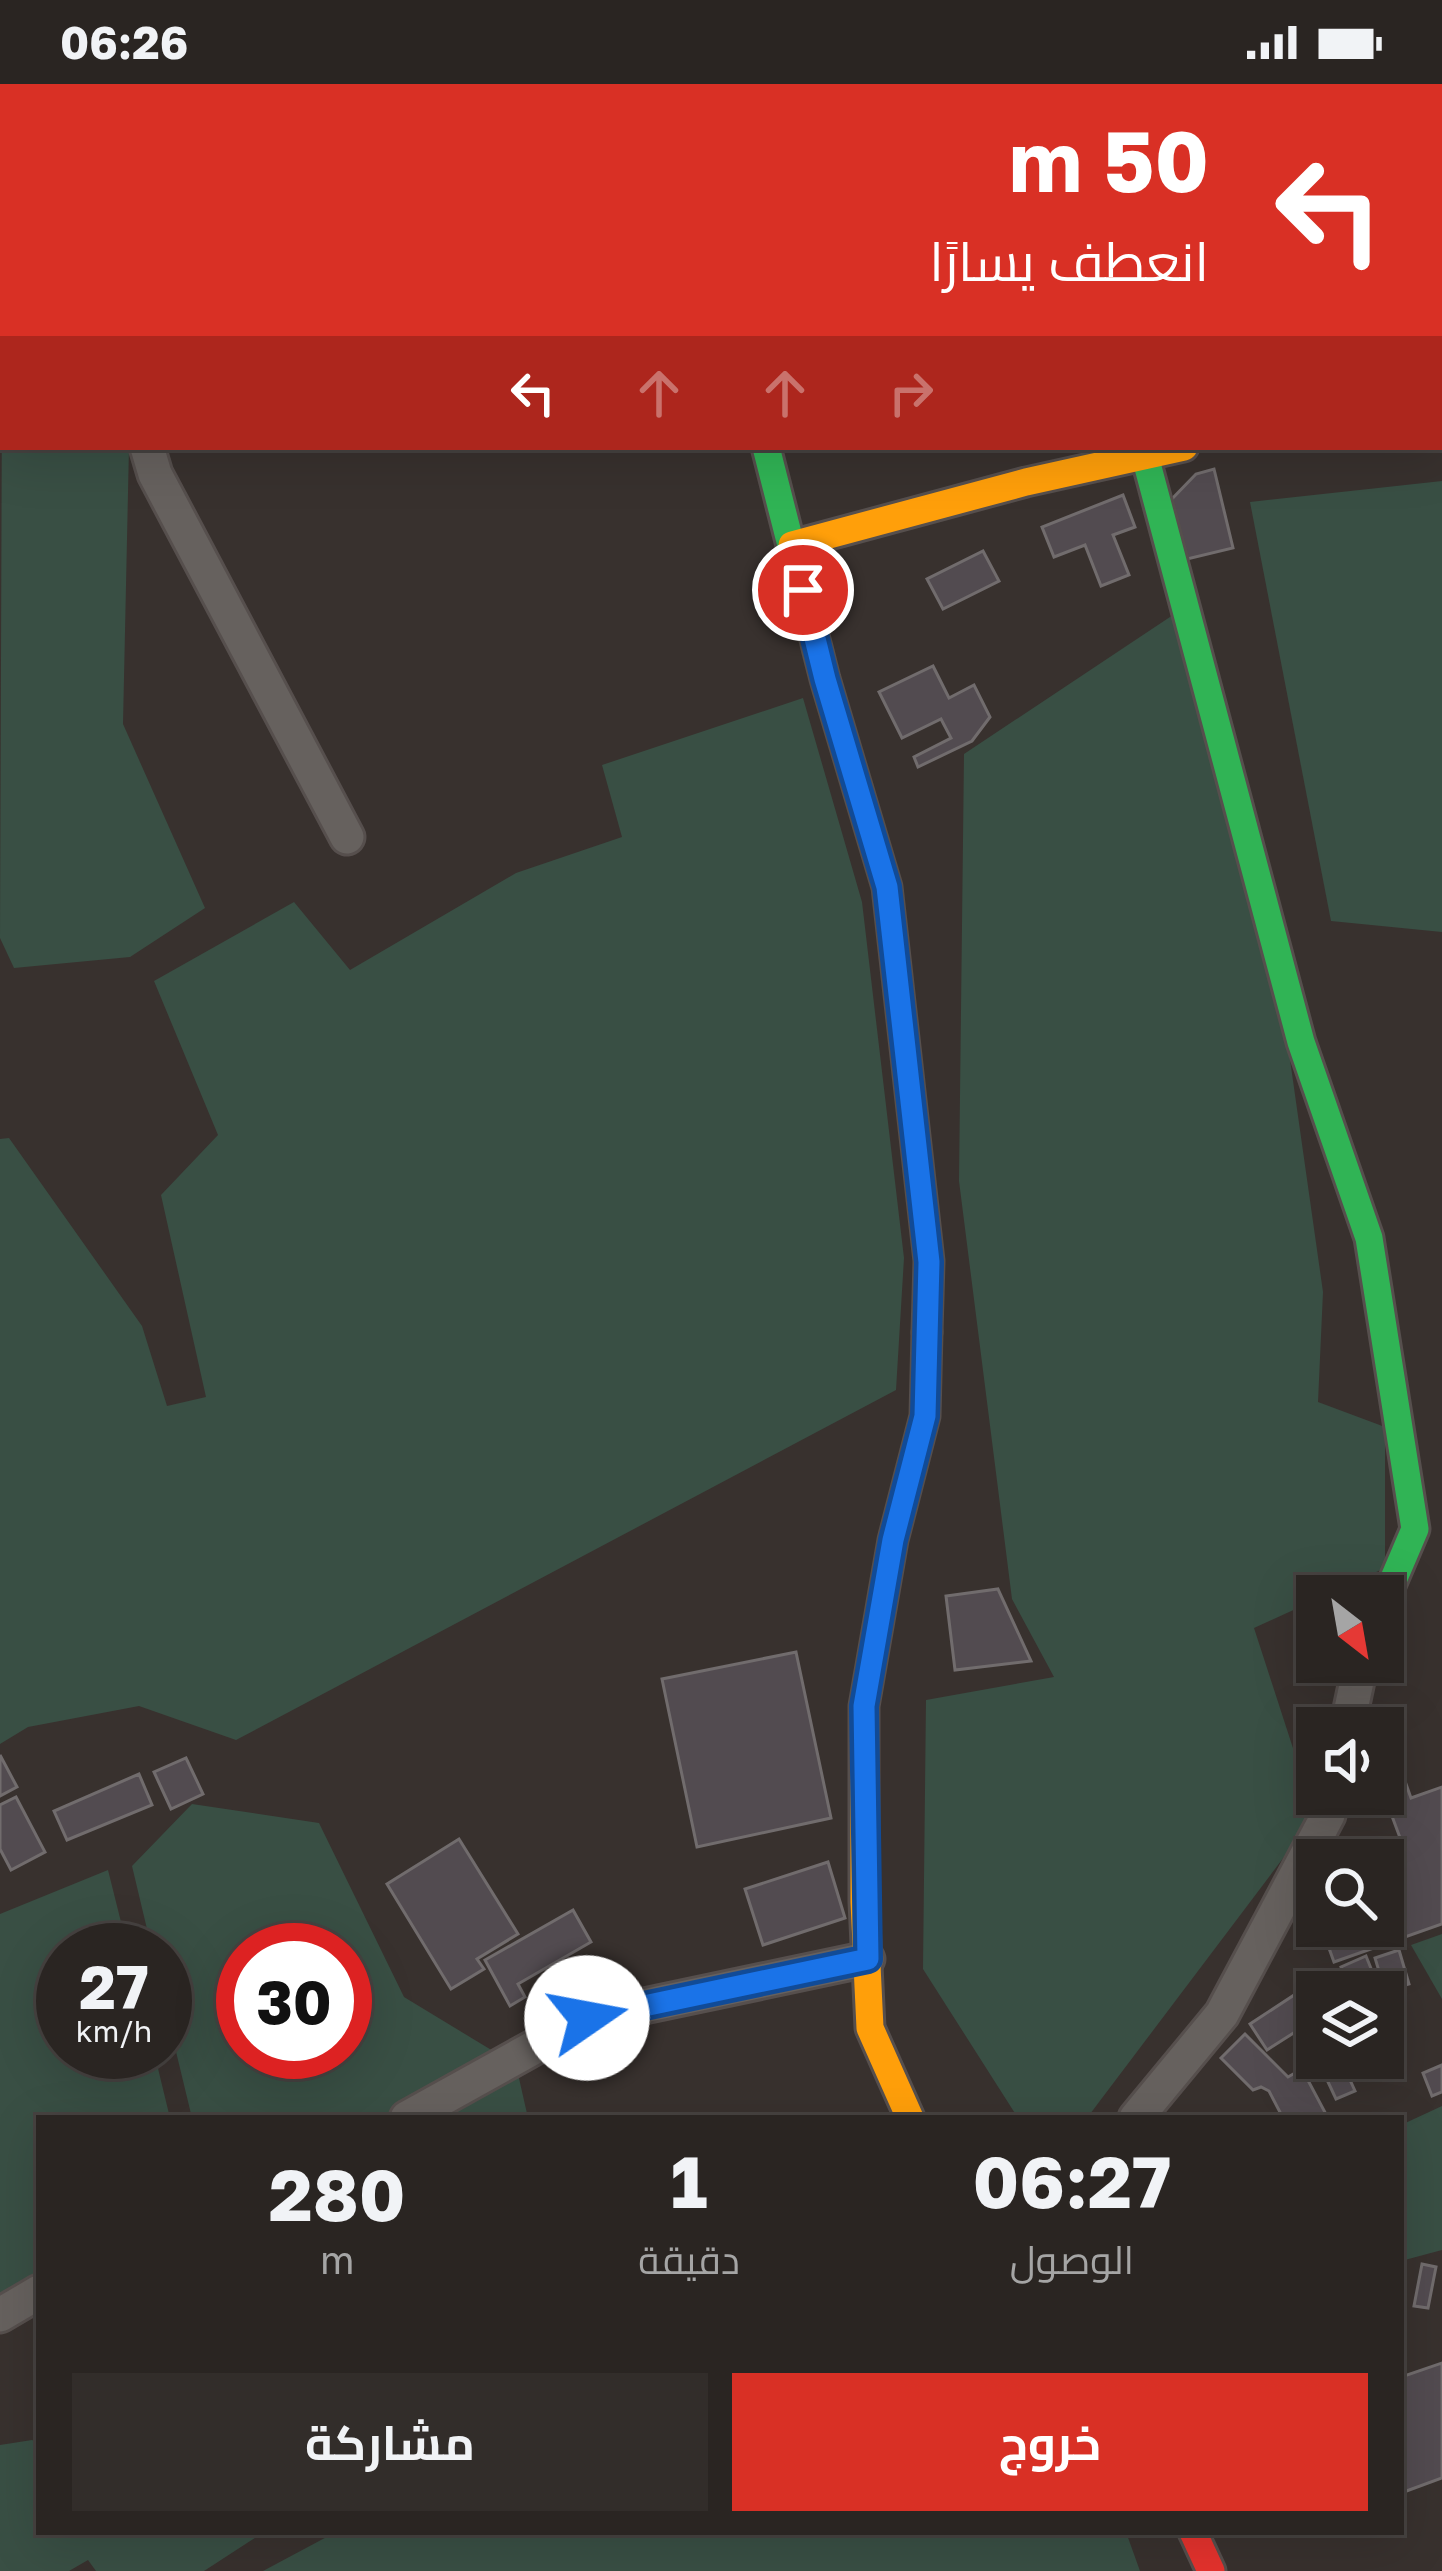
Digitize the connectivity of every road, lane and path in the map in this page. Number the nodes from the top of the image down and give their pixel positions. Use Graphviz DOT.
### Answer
graph roads {
  1 [pos="148,450"];
  2 [pos="767,450"];
  3 [pos="1171,450"];
  4 [pos="1144,456"];
  5 [pos="792,545"];
  6 [pos="347,837"];
  7 [pos="1395,1575"];
  8 [pos="1328,1815"];
  9 [pos="868,1959"];
  10 [pos="412,2115"];
  11 [pos="909,2115"];
  12 [pos="1138,2115"];
  13 [pos="36,2294"];
  14 [pos="0,2315"];
  15 [pos="1194,2535"];
  16 [pos="1211,2571"];
  1 -- 6 [label="street"];
  2 -- 5 [label="street"];
  3 -- 4 [label="street"];
  4 -- 5 [label="street"];
  4 -- 7 [label="street"];
  5 -- 9 [label="street"];
  8 -- 12 [label="street"];
  9 -- 10 [label="street"];
  9 -- 11 [label="street"];
  13 -- 14 [label="street"];
  15 -- 16 [label="street"];
}
